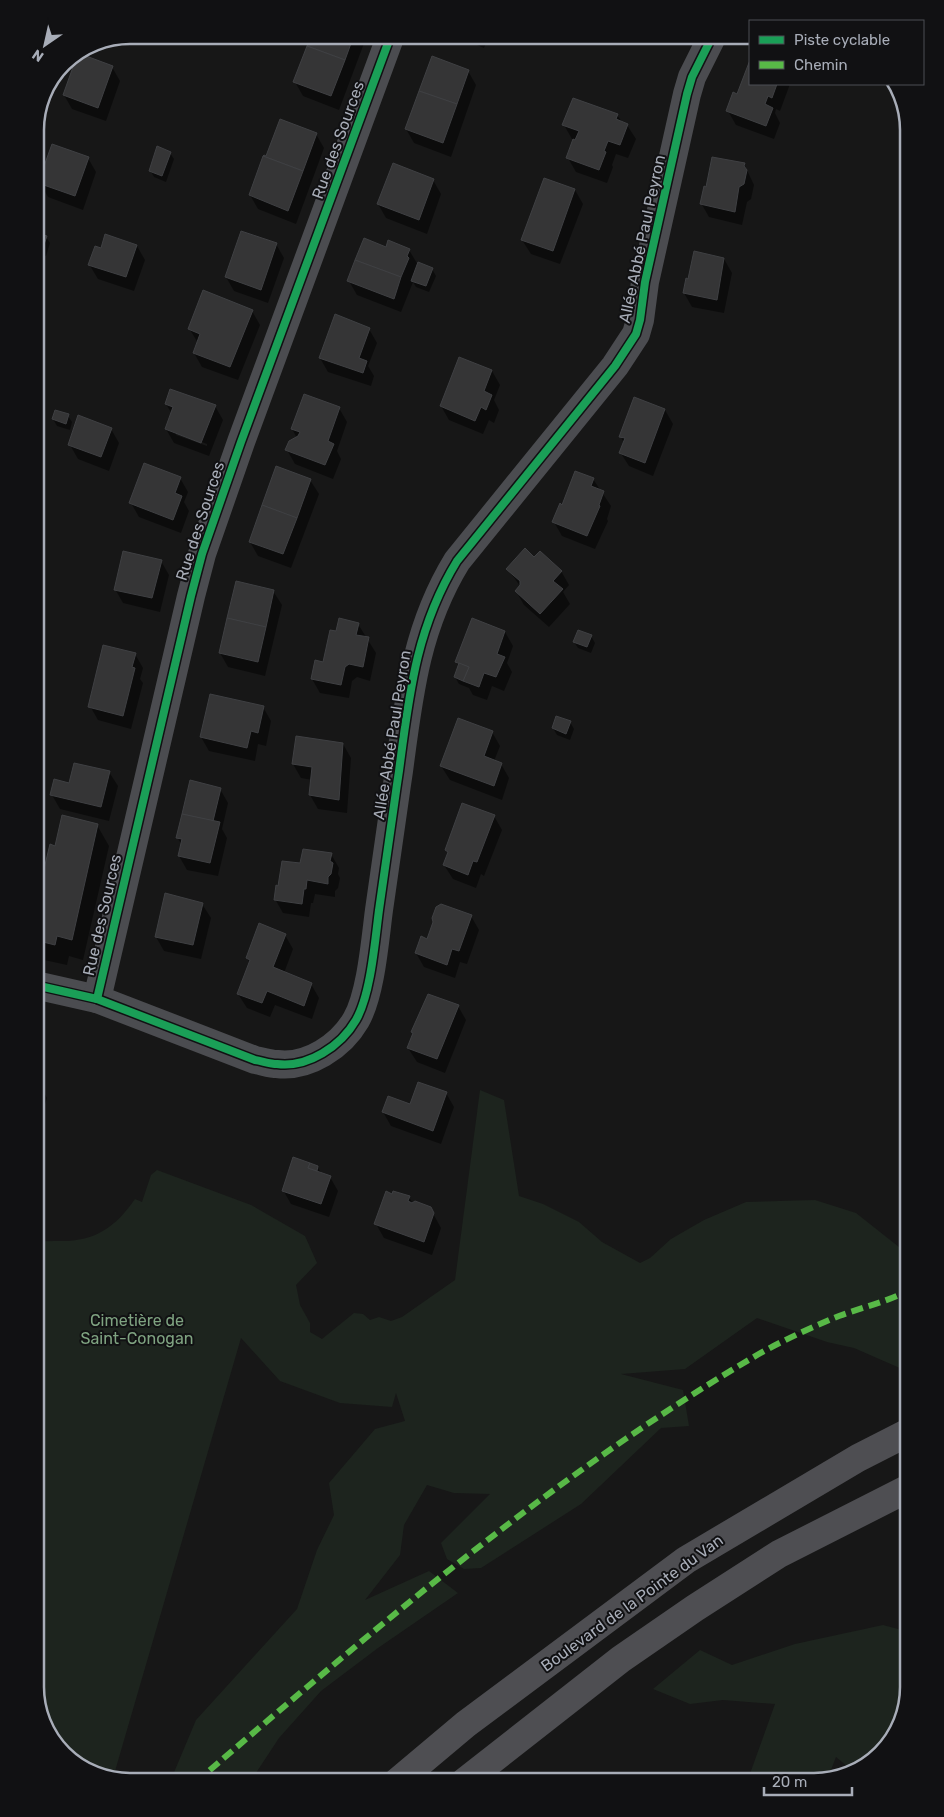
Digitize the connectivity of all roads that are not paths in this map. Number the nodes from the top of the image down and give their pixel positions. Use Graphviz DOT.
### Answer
graph roads {
  1 [pos="388,44"];
  2 [pos="708,44"];
  3 [pos="44,987"];
  4 [pos="97,999"];
  5 [pos="900,1437"];
  6 [pos="900,1493"];
  7 [pos="408,1773"];
  8 [pos="475,1773"];
  1 -- 4 [label="street, Rue des Sources"];
  2 -- 4 [label="street, Allée Abbé Paul Peyron"];
  3 -- 4 [label="street, Rue des Sources"];
  5 -- 7 [label="highway, Boulevard de la Pointe du Van"];
  6 -- 8 [label="highway"];
}
